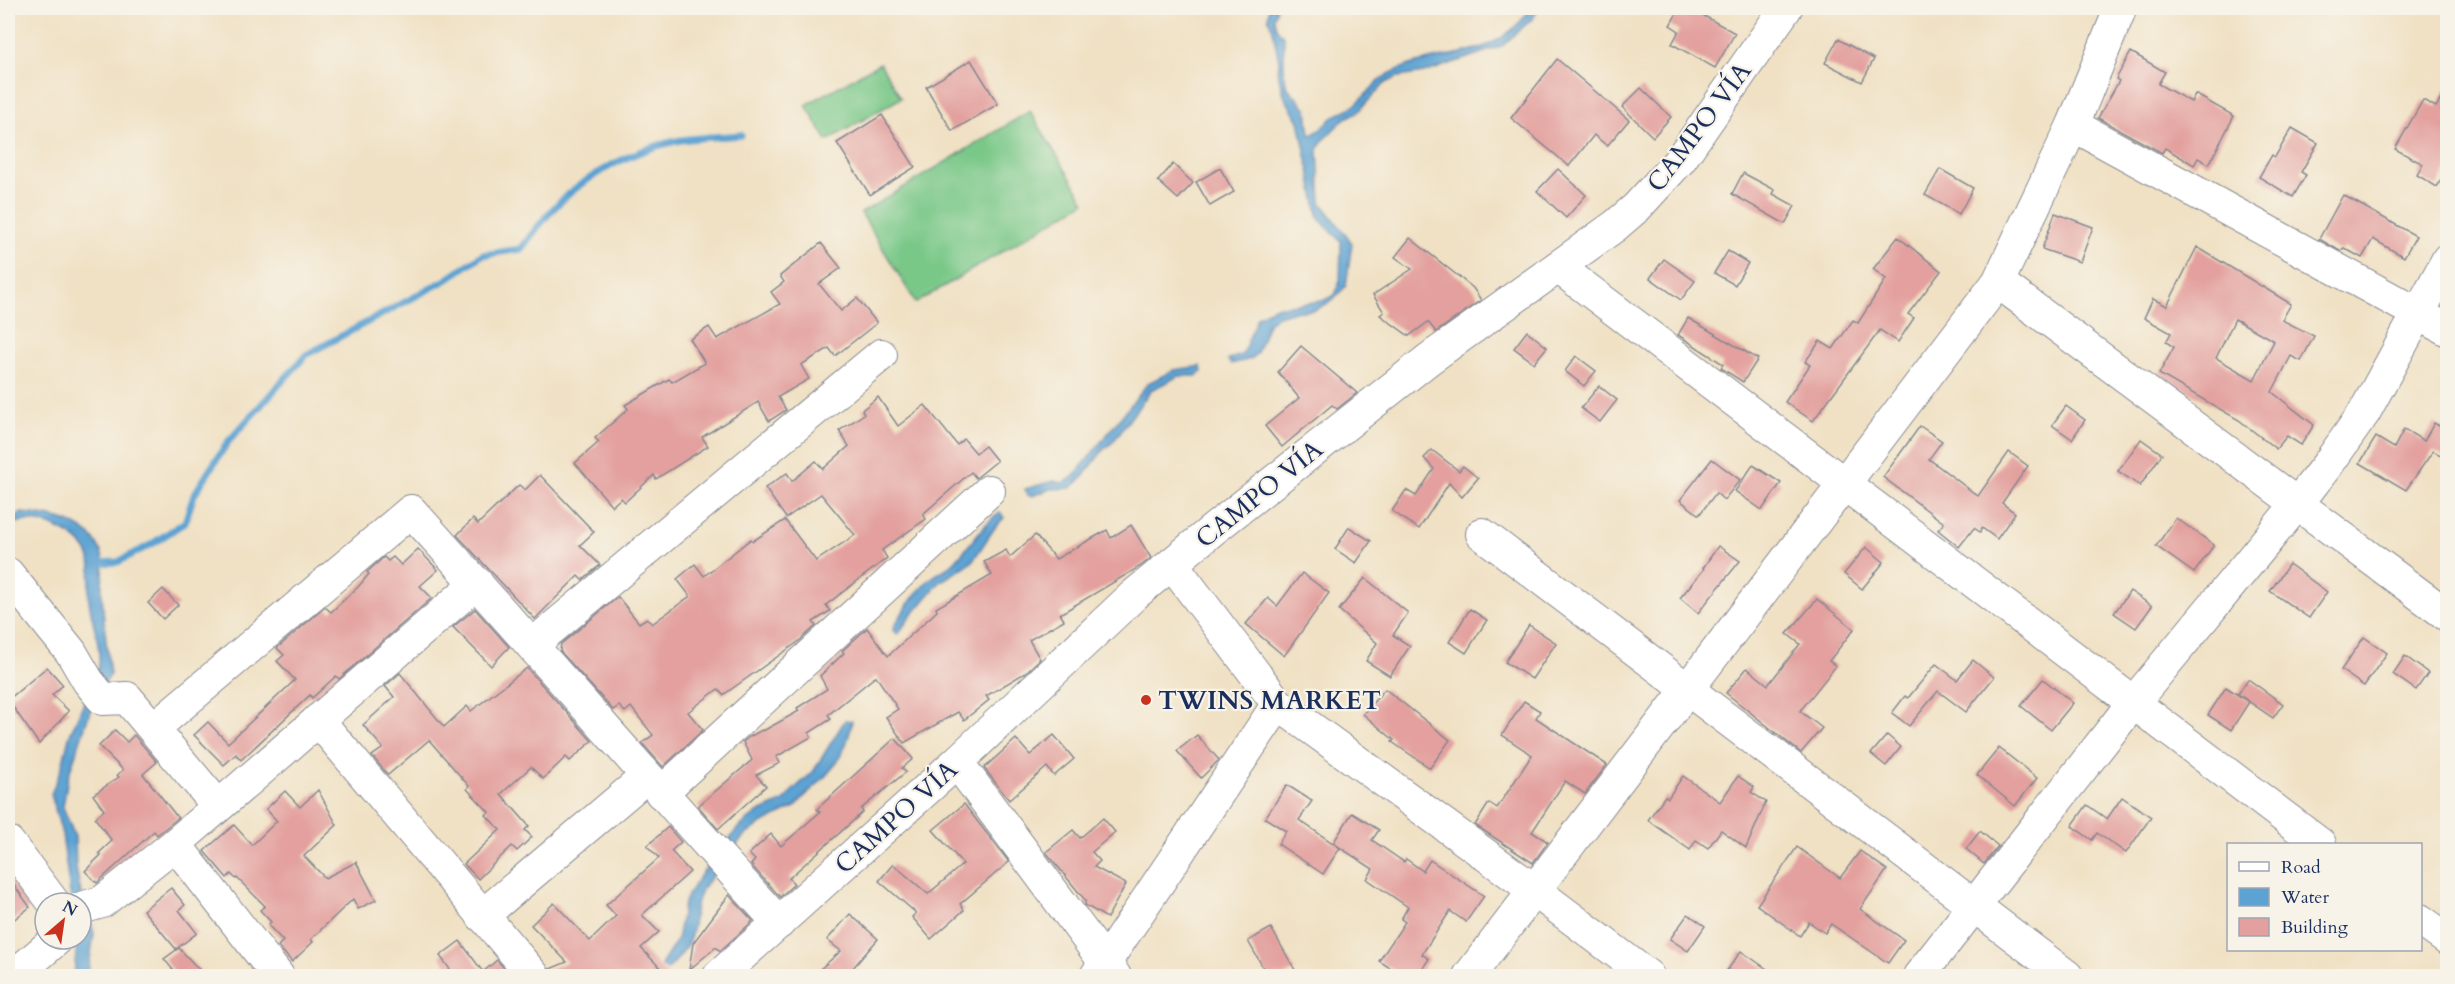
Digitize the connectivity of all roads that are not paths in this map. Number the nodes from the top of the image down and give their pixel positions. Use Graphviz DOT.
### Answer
graph roads {
  1 [pos="1786,8"];
  2 [pos="2119,12"];
  3 [pos="2073,124"];
  4 [pos="2448,259"];
  5 [pos="1557,267"];
  6 [pos="1998,282"];
  7 [pos="2418,314"];
  8 [pos="2448,330"];
  9 [pos="881,355"];
  10 [pos="1844,484"];
  11 [pos="989,491"];
  12 [pos="2297,504"];
  13 [pos="1482,534"];
  14 [pos="1172,564"];
  15 [pos="8,574"];
  16 [pos="477,583"];
  17 [pos="2447,615"];
  18 [pos="532,645"];
  19 [pos="1687,689"];
  20 [pos="2133,703"];
  21 [pos="1278,704"];
  22 [pos="318,720"];
  23 [pos="154,728"];
  24 [pos="957,762"];
  25 [pos="653,785"];
  26 [pos="218,806"];
  27 [pos="8,842"];
  28 [pos="2319,843"];
  29 [pos="175,844"];
  30 [pos="1534,890"];
  31 [pos="45,891"];
  32 [pos="93,905"];
  33 [pos="1975,906"];
  34 [pos="482,916"];
  35 [pos="2422,921"];
  36 [pos="779,923"];
  37 [pos="2448,940"];
  38 [pos="45,951"];
  39 [pos="1106,972"];
  40 [pos="23,974"];
  41 [pos="278,976"];
  42 [pos="534,976"];
  43 [pos="719,976"];
  44 [pos="1469,976"];
  45 [pos="1648,976"];
  46 [pos="1920,976"];
  47 [pos="2067,976"];
  1 -- 5 [label="street, CAMPO VÍA"];
  2 -- 3 [label="street"];
  3 -- 6 [label="street"];
  3 -- 7 [label="street"];
  4 -- 7 [label="street"];
  5 -- 10 [label="street"];
  5 -- 14 [label="street, CAMPO VÍA"];
  6 -- 10 [label="street"];
  6 -- 12 [label="street"];
  7 -- 8 [label="street"];
  7 -- 12 [label="street"];
  9 -- 18 [label="street"];
  10 -- 19 [label="street"];
  10 -- 20 [label="street"];
  11 -- 25 [label="street"];
  12 -- 17 [label="street"];
  12 -- 20 [label="street"];
  13 -- 19 [label="street"];
  14 -- 21 [label="street"];
  14 -- 24 [label="street, CAMPO VÍA"];
  15 -- 23 [label="street"];
  16 -- 18 [label="street"];
  16 -- 22 [label="street"];
  16 -- 23 [label="street"];
  18 -- 25 [label="street"];
  19 -- 30 [label="street"];
  19 -- 33 [label="street"];
  20 -- 28 [label="street"];
  20 -- 33 [label="street"];
  21 -- 30 [label="street"];
  21 -- 39 [label="street"];
  22 -- 26 [label="street"];
  22 -- 34 [label="street"];
  23 -- 26 [label="street"];
  24 -- 36 [label="street, CAMPO VÍA"];
  24 -- 39 [label="street"];
  25 -- 34 [label="street"];
  25 -- 36 [label="street"];
  26 -- 29 [label="street"];
  27 -- 31 [label="street"];
  29 -- 32 [label="street"];
  29 -- 41 [label="street"];
  30 -- 44 [label="street"];
  30 -- 45 [label="street"];
  33 -- 46 [label="street"];
  33 -- 47 [label="street"];
  34 -- 42 [label="street"];
  35 -- 37 [label="street"];
  36 -- 43 [label="street, CAMPO VÍA"];
  38 -- 40 [label="street"];
}
